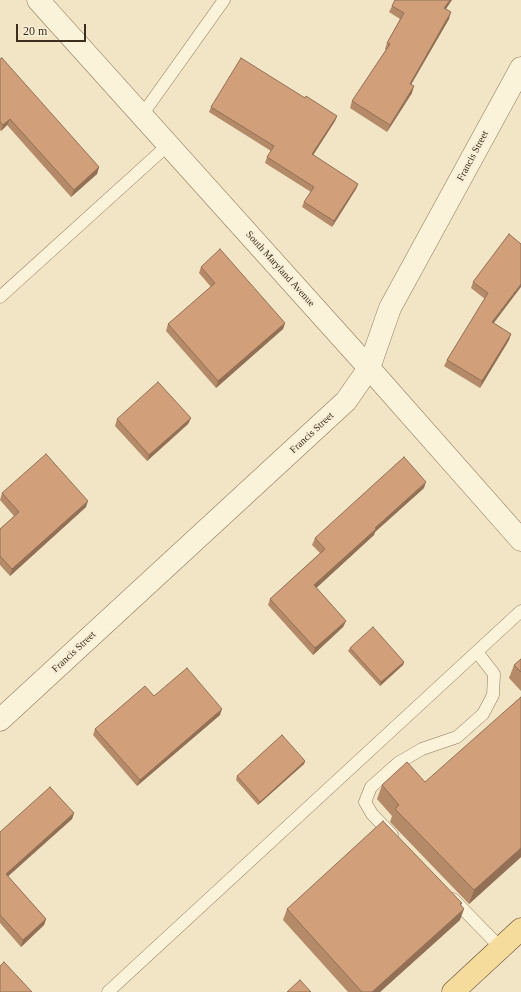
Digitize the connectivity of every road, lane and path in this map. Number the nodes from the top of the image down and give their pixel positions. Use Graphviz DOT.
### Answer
graph roads {
  1 [pos="38,0"];
  2 [pos="224,0"];
  3 [pos="521,68"];
  4 [pos="142,115"];
  5 [pos="168,145"];
  6 [pos="0,297"];
  7 [pos="369,368"];
  8 [pos="521,540"];
  9 [pos="521,611"];
  10 [pos="477,652"];
  11 [pos="0,720"];
  12 [pos="399,842"];
  13 [pos="446,891"];
  14 [pos="521,929"];
  15 [pos="501,948"];
  16 [pos="108,992"];
  17 [pos="453,992"];
  1 -- 4 [label="street, South Maryland Avenue"];
  2 -- 4 [label="lane"];
  3 -- 7 [label="street, Francis Street"];
  4 -- 5 [label="street, South Maryland Avenue"];
  5 -- 6 [label="lane"];
  5 -- 7 [label="street, South Maryland Avenue"];
  7 -- 8 [label="street, South Maryland Avenue"];
  7 -- 11 [label="street, Francis Street"];
  9 -- 10 [label="lane"];
  10 -- 12 [label="lane"];
  10 -- 16 [label="lane"];
  13 -- 15 [label="lane"];
  14 -- 15 [label="main road"];
  15 -- 17 [label="main road"];
}
